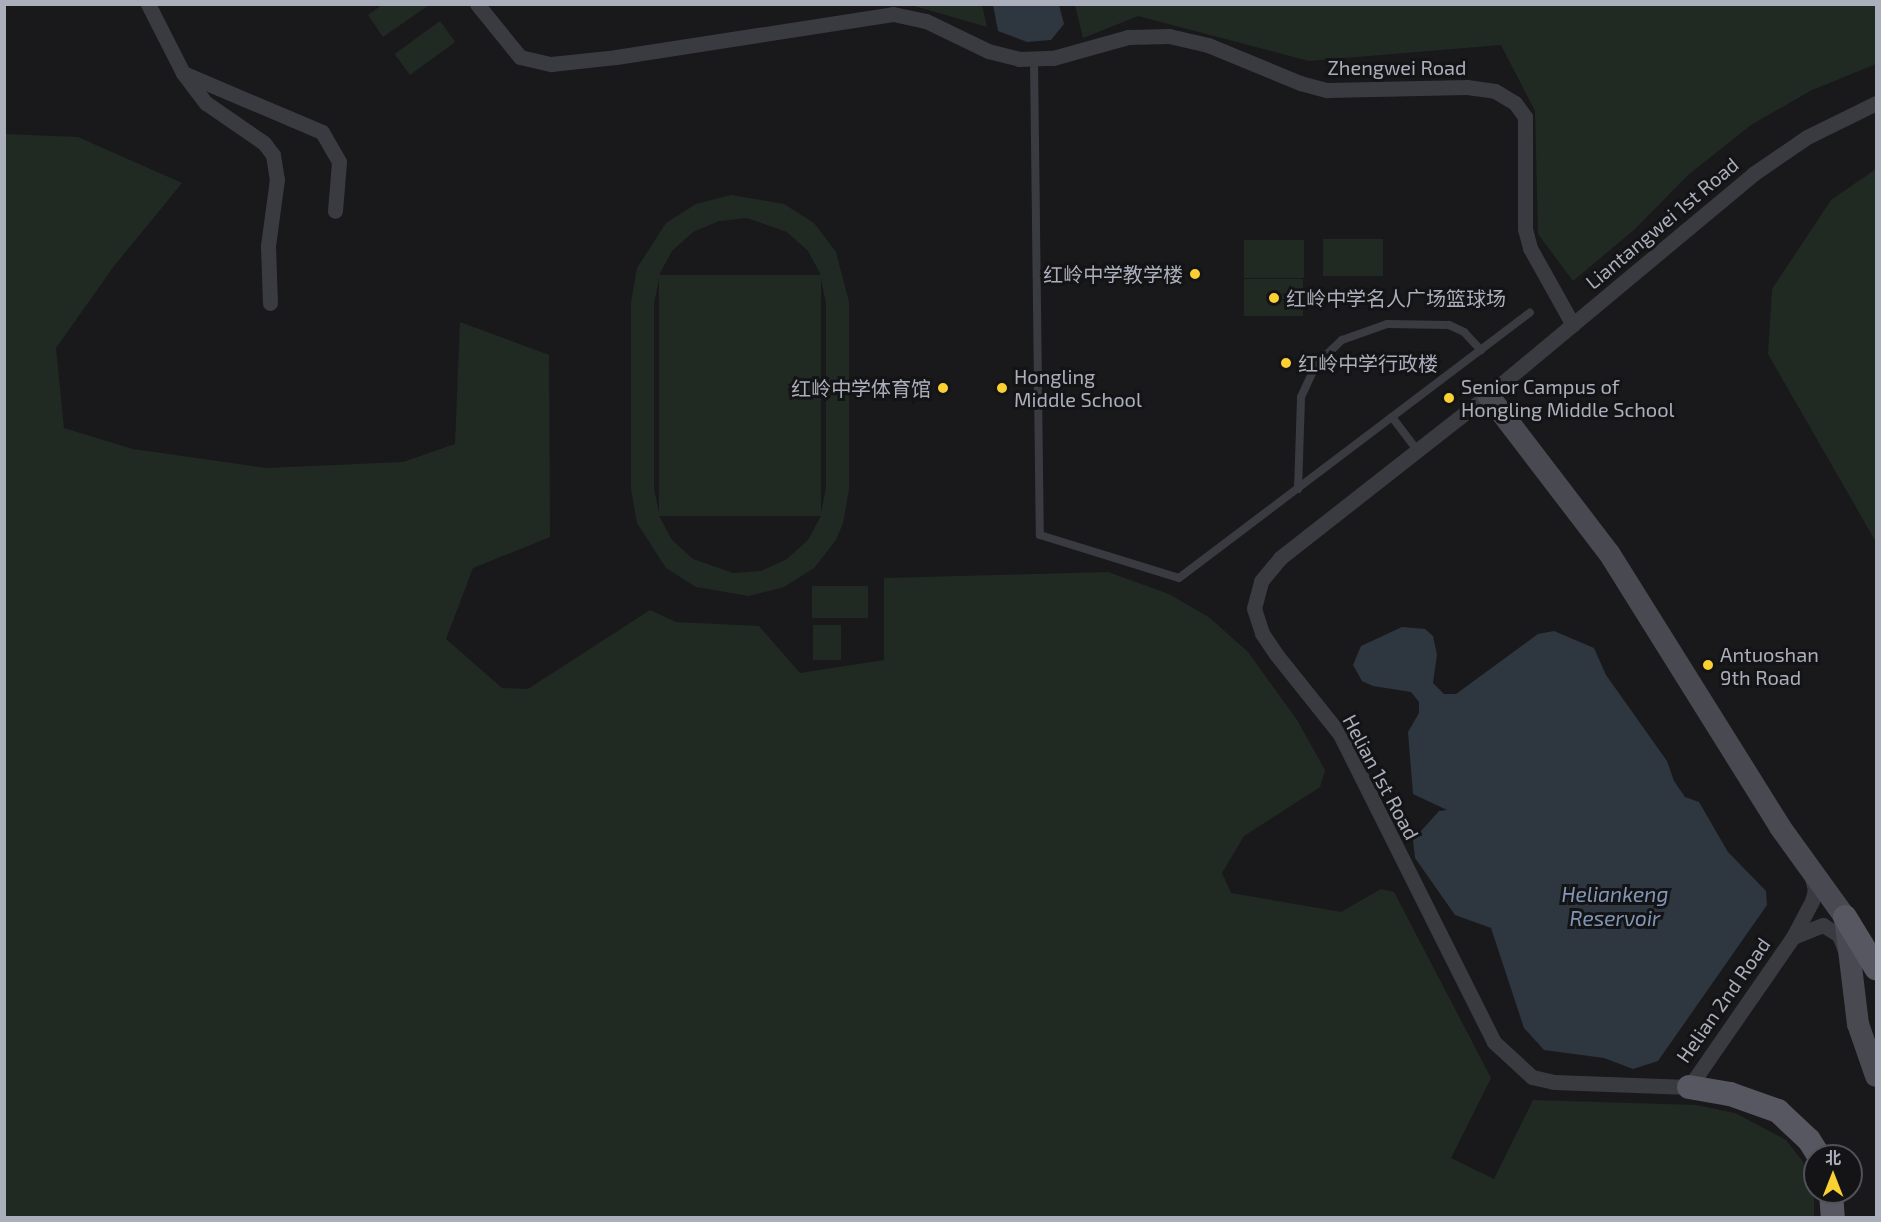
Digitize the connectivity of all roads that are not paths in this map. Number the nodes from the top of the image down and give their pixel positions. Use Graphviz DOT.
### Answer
graph roads {
  1 [pos="148,4"];
  2 [pos="477,4"];
  3 [pos="859,10"];
  4 [pos="1034,60"];
  5 [pos="183,73"];
  6 [pos="1876,103"];
  7 [pos="334,211"];
  8 [pos="270,303"];
  9 [pos="1530,313"];
  10 [pos="1573,325"];
  11 [pos="1481,350"];
  12 [pos="1488,395"];
  13 [pos="1392,417"];
  14 [pos="1417,450"];
  15 [pos="1298,489"];
  16 [pos="1811,871"];
  17 [pos="1845,917"];
  18 [pos="1792,937"];
  19 [pos="1851,962"];
  20 [pos="1876,968"];
  21 [pos="1876,1076"];
  22 [pos="1689,1087"];
  23 [pos="1812,1144"];
  1 -- 5 [label="street"];
  2 -- 3 [label="street, Zhengwei Road"];
  3 -- 4 [label="street, Zhengwei Road"];
  4 -- 10 [label="street, Zhengwei Road"];
  4 -- 15 [label="lane"];
  5 -- 7 [label="street"];
  5 -- 8 [label="street"];
  6 -- 10 [label="street, Liantangwei 1st Road"];
  9 -- 11 [label="lane"];
  10 -- 12 [label="street, Liantangwei 1st Road"];
  11 -- 13 [label="lane"];
  11 -- 15 [label="lane"];
  12 -- 14 [label="street, Helian 1st Road"];
  12 -- 16 [label="street"];
  13 -- 14 [label="lane"];
  13 -- 15 [label="lane"];
  14 -- 22 [label="street, Helian 1st Road"];
  16 -- 17 [label="street"];
  16 -- 18 [label="street, Helian 2nd Road"];
  17 -- 19 [label="street"];
  17 -- 20 [label="main road"];
  18 -- 19 [label="street, Helian 2nd Road"];
  18 -- 22 [label="street, Helian 2nd Road"];
  19 -- 21 [label="street"];
  22 -- 23 [label="main road"];
}
